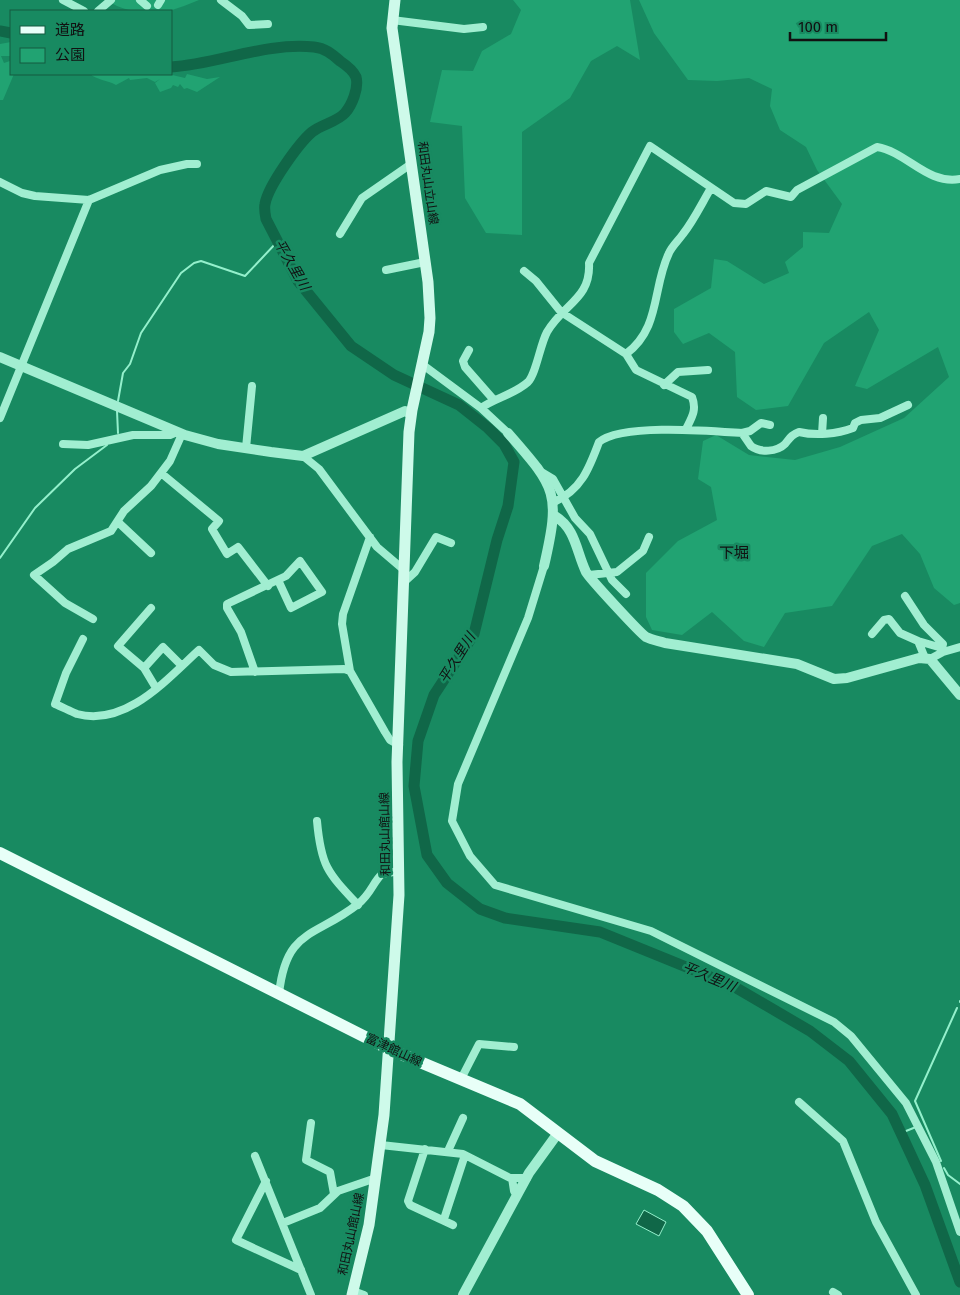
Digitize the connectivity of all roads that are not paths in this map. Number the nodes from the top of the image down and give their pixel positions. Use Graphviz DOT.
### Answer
graph roads {
  1 [pos="63,0"];
  2 [pos="111,0"];
  3 [pos="140,0"];
  4 [pos="221,0"];
  5 [pos="395,0"];
  6 [pos="147,6"];
  7 [pos="82,10"];
  8 [pos="99,10"];
  9 [pos="392,20"];
  10 [pos="268,24"];
  11 [pos="483,27"];
  12 [pos="197,164"];
  13 [pos="411,164"];
  14 [pos="960,179"];
  15 [pos="0,182"];
  16 [pos="711,188"];
  17 [pos="89,200"];
  18 [pos="340,234"];
  19 [pos="425,262"];
  20 [pos="386,270"];
  21 [pos="524,271"];
  22 [pos="561,312"];
  23 [pos="469,350"];
  24 [pos="626,354"];
  25 [pos="0,357"];
  26 [pos="22,366"];
  27 [pos="422,367"];
  28 [pos="708,370"];
  29 [pos="664,384"];
  30 [pos="252,386"];
  31 [pos="493,399"];
  32 [pos="908,405"];
  33 [pos="480,408"];
  34 [pos="411,412"];
  35 [pos="0,418"];
  36 [pos="823,418"];
  37 [pos="770,425"];
  38 [pos="686,429"];
  39 [pos="180,433"];
  40 [pos="508,433"];
  41 [pos="742,433"];
  42 [pos="822,434"];
  43 [pos="63,444"];
  44 [pos="246,448"];
  45 [pos="303,456"];
  46 [pos="160,473"];
  47 [pos="559,500"];
  48 [pos="555,516"];
  49 [pos="119,523"];
  50 [pos="370,537"];
  51 [pos="649,537"];
  52 [pos="452,543"];
  53 [pos="151,553"];
  54 [pos="544,566"];
  55 [pos="404,570"];
  56 [pos="610,574"];
  57 [pos="588,575"];
  58 [pos="278,580"];
  59 [pos="403,583"];
  60 [pos="268,586"];
  61 [pos="626,594"];
  62 [pos="905,596"];
  63 [pos="151,608"];
  64 [pos="93,619"];
  65 [pos="872,634"];
  66 [pos="83,638"];
  67 [pos="918,641"];
  68 [pos="960,646"];
  69 [pos="928,659"];
  70 [pos="182,666"];
  71 [pos="144,668"];
  72 [pos="255,672"];
  73 [pos="350,672"];
  74 [pos="156,688"];
  75 [pos="960,695"];
  76 [pos="399,745"];
  77 [pos="317,822"];
  78 [pos="0,853"];
  79 [pos="399,871"];
  80 [pos="358,905"];
  81 [pos="279,994"];
  82 [pos="514,1047"];
  83 [pos="389,1049"];
  84 [pos="461,1079"];
  85 [pos="799,1102"];
  86 [pos="463,1118"];
  87 [pos="311,1123"];
  88 [pos="558,1133"];
  89 [pos="381,1145"];
  90 [pos="425,1149"];
  91 [pos="448,1151"];
  92 [pos="465,1155"];
  93 [pos="255,1156"];
  94 [pos="376,1178"];
  95 [pos="512,1178"];
  96 [pos="527,1178"];
  97 [pos="266,1180"];
  98 [pos="334,1194"];
  99 [pos="517,1195"];
  100 [pos="444,1219"];
  101 [pos="283,1223"];
  102 [pos="453,1225"];
  103 [pos="960,1232"];
  104 [pos="301,1270"];
  105 [pos="356,1294"];
  106 [pos="311,1295"];
  107 [pos="463,1295"];
  108 [pos="748,1295"];
  109 [pos="916,1295"];
  1 -- 7 [label="street"];
  2 -- 8 [label="street"];
  3 -- 6 [label="street"];
  4 -- 10 [label="street"];
  5 -- 9 [label="main road, 和田丸山立山線"];
  9 -- 11 [label="street"];
  9 -- 13 [label="main road, 和田丸山立山線"];
  12 -- 17 [label="street"];
  13 -- 18 [label="street"];
  13 -- 19 [label="main road, 和田丸山立山線"];
  14 -- 16 [label="street"];
  15 -- 17 [label="street"];
  16 -- 22 [label="street"];
  16 -- 24 [label="street"];
  17 -- 26 [label="street"];
  19 -- 20 [label="street"];
  19 -- 27 [label="main road, 和田丸山立山線"];
  21 -- 22 [label="street"];
  22 -- 24 [label="street"];
  22 -- 31 [label="street"];
  23 -- 31 [label="street"];
  24 -- 29 [label="street"];
  25 -- 26 [label="street"];
  26 -- 35 [label="street"];
  26 -- 39 [label="street"];
  27 -- 33 [label="street"];
  27 -- 34 [label="main road, 和田丸山館山線"];
  28 -- 29 [label="street"];
  29 -- 38 [label="street"];
  30 -- 44 [label="street"];
  31 -- 33 [label="street"];
  32 -- 42 [label="street"];
  33 -- 40 [label="street"];
  34 -- 45 [label="street"];
  34 -- 55 [label="main road, 和田丸山館山線"];
  36 -- 42 [label="street"];
  37 -- 41 [label="street"];
  38 -- 41 [label="street"];
  38 -- 47 [label="street"];
  39 -- 43 [label="street"];
  39 -- 44 [label="street"];
  39 -- 46 [label="street"];
  40 -- 47 [label="street"];
  41 -- 42 [label="street"];
  44 -- 45 [label="street"];
  45 -- 50 [label="street"];
  46 -- 49 [label="street"];
  46 -- 60 [label="street"];
  47 -- 48 [label="street"];
  47 -- 56 [label="street"];
  48 -- 54 [label="street"];
  48 -- 57 [label="street"];
  49 -- 53 [label="street"];
  49 -- 64 [label="street"];
  50 -- 55 [label="street"];
  50 -- 73 [label="street"];
  51 -- 56 [label="street"];
  52 -- 59 [label="street"];
  54 -- 103 [label="street"];
  55 -- 59 [label="main road, 和田丸山館山線"];
  56 -- 57 [label="street"];
  56 -- 61 [label="street"];
  57 -- 69 [label="street"];
  58 -- 58 [label="street"];
  58 -- 60 [label="street"];
  59 -- 76 [label="main road, 和田丸山館山線"];
  60 -- 72 [label="street"];
  62 -- 67 [label="street"];
  63 -- 71 [label="street"];
  65 -- 67 [label="street"];
  66 -- 74 [label="street"];
  67 -- 69 [label="street"];
  68 -- 69 [label="street"];
  69 -- 75 [label="street"];
  70 -- 71 [label="street"];
  70 -- 72 [label="street"];
  70 -- 74 [label="street"];
  71 -- 74 [label="street"];
  72 -- 73 [label="street"];
  73 -- 76 [label="street"];
  76 -- 79 [label="main road, 和田丸山館山線"];
  77 -- 80 [label="street"];
  78 -- 81 [label="main road, 富津館山線"];
  79 -- 80 [label="street"];
  79 -- 83 [label="main road, 和田丸山館山線"];
  80 -- 81 [label="street"];
  81 -- 83 [label="main road, 富津館山線"];
  82 -- 84 [label="street"];
  83 -- 84 [label="main road, 富津館山線"];
  83 -- 89 [label="main road, 和田丸山館山線"];
  84 -- 88 [label="main road, 富津館山線"];
  85 -- 109 [label="street"];
  86 -- 91 [label="street"];
  87 -- 98 [label="street"];
  88 -- 96 [label="street"];
  88 -- 108 [label="main road, 富津館山線"];
  89 -- 90 [label="street"];
  89 -- 94 [label="main road, 和田丸山館山線"];
  90 -- 91 [label="street"];
  90 -- 100 [label="street"];
  91 -- 92 [label="street"];
  92 -- 95 [label="street"];
  92 -- 100 [label="street"];
  93 -- 97 [label="street"];
  94 -- 98 [label="street"];
  94 -- 105 [label="main road, 和田丸山館山線"];
  95 -- 96 [label="street"];
  95 -- 99 [label="street"];
  96 -- 99 [label="street"];
  97 -- 101 [label="street"];
  97 -- 104 [label="street"];
  98 -- 101 [label="street"];
  99 -- 107 [label="street"];
  100 -- 102 [label="street"];
  101 -- 104 [label="street"];
  104 -- 106 [label="street"];
}
